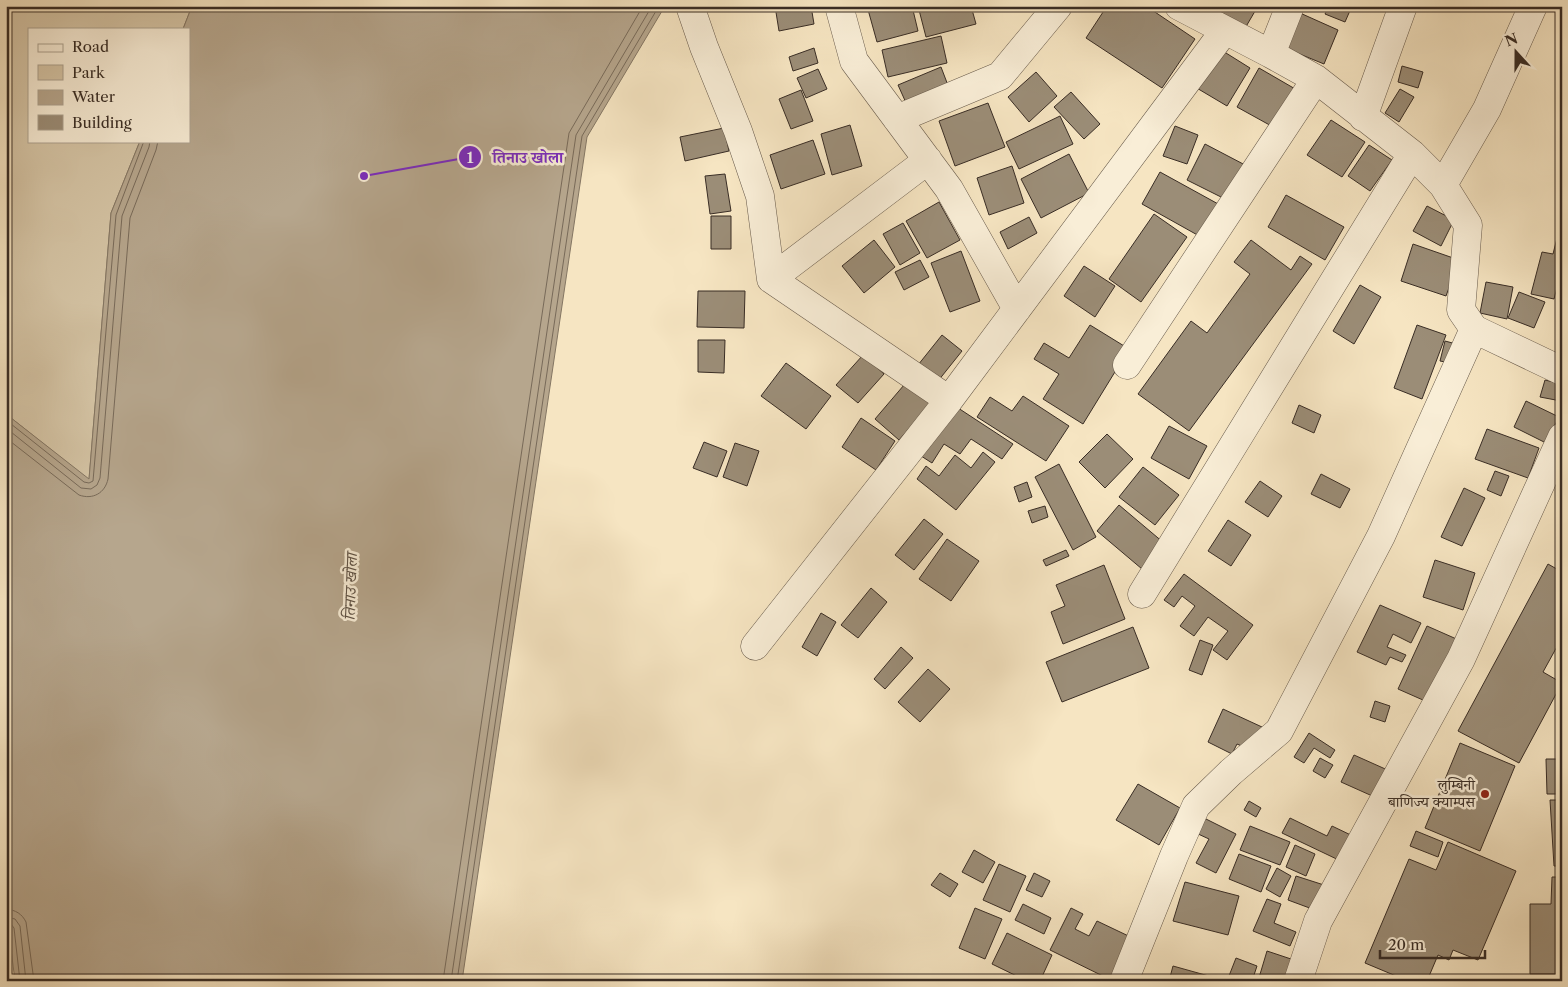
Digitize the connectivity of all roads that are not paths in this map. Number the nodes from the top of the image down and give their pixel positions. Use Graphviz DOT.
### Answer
graph roads {
  1 [pos="690,6"];
  2 [pos="839,6"];
  3 [pos="1058,6"];
  4 [pos="1179,6"];
  5 [pos="1290,6"];
  6 [pos="1403,6"];
  7 [pos="1533,6"];
  8 [pos="1225,30"];
  9 [pos="1271,54"];
  10 [pos="1316,79"];
  11 [pos="1363,117"];
  12 [pos="898,119"];
  13 [pos="1412,154"];
  14 [pos="928,160"];
  15 [pos="1443,185"];
  16 [pos="771,279"];
  17 [pos="1017,308"];
  18 [pos="1474,329"];
  19 [pos="1127,365"];
  20 [pos="1562,371"];
  21 [pos="949,400"];
  22 [pos="1562,436"];
  23 [pos="1142,594"];
  24 [pos="755,646"];
  25 [pos="1124,981"];
  26 [pos="1298,981"];
  1 -- 16 [label="street"];
  2 -- 12 [label="street"];
  3 -- 12 [label="street"];
  4 -- 8 [label="street"];
  5 -- 9 [label="street"];
  6 -- 11 [label="street"];
  7 -- 15 [label="street"];
  8 -- 9 [label="street"];
  8 -- 17 [label="street"];
  9 -- 10 [label="street"];
  10 -- 11 [label="street"];
  10 -- 19 [label="street"];
  11 -- 13 [label="street"];
  12 -- 14 [label="street"];
  13 -- 15 [label="street"];
  13 -- 23 [label="street"];
  14 -- 16 [label="street"];
  14 -- 17 [label="street"];
  15 -- 18 [label="street"];
  16 -- 21 [label="street"];
  17 -- 21 [label="street"];
  18 -- 20 [label="street"];
  18 -- 25 [label="street"];
  21 -- 24 [label="street"];
  22 -- 26 [label="street"];
}
